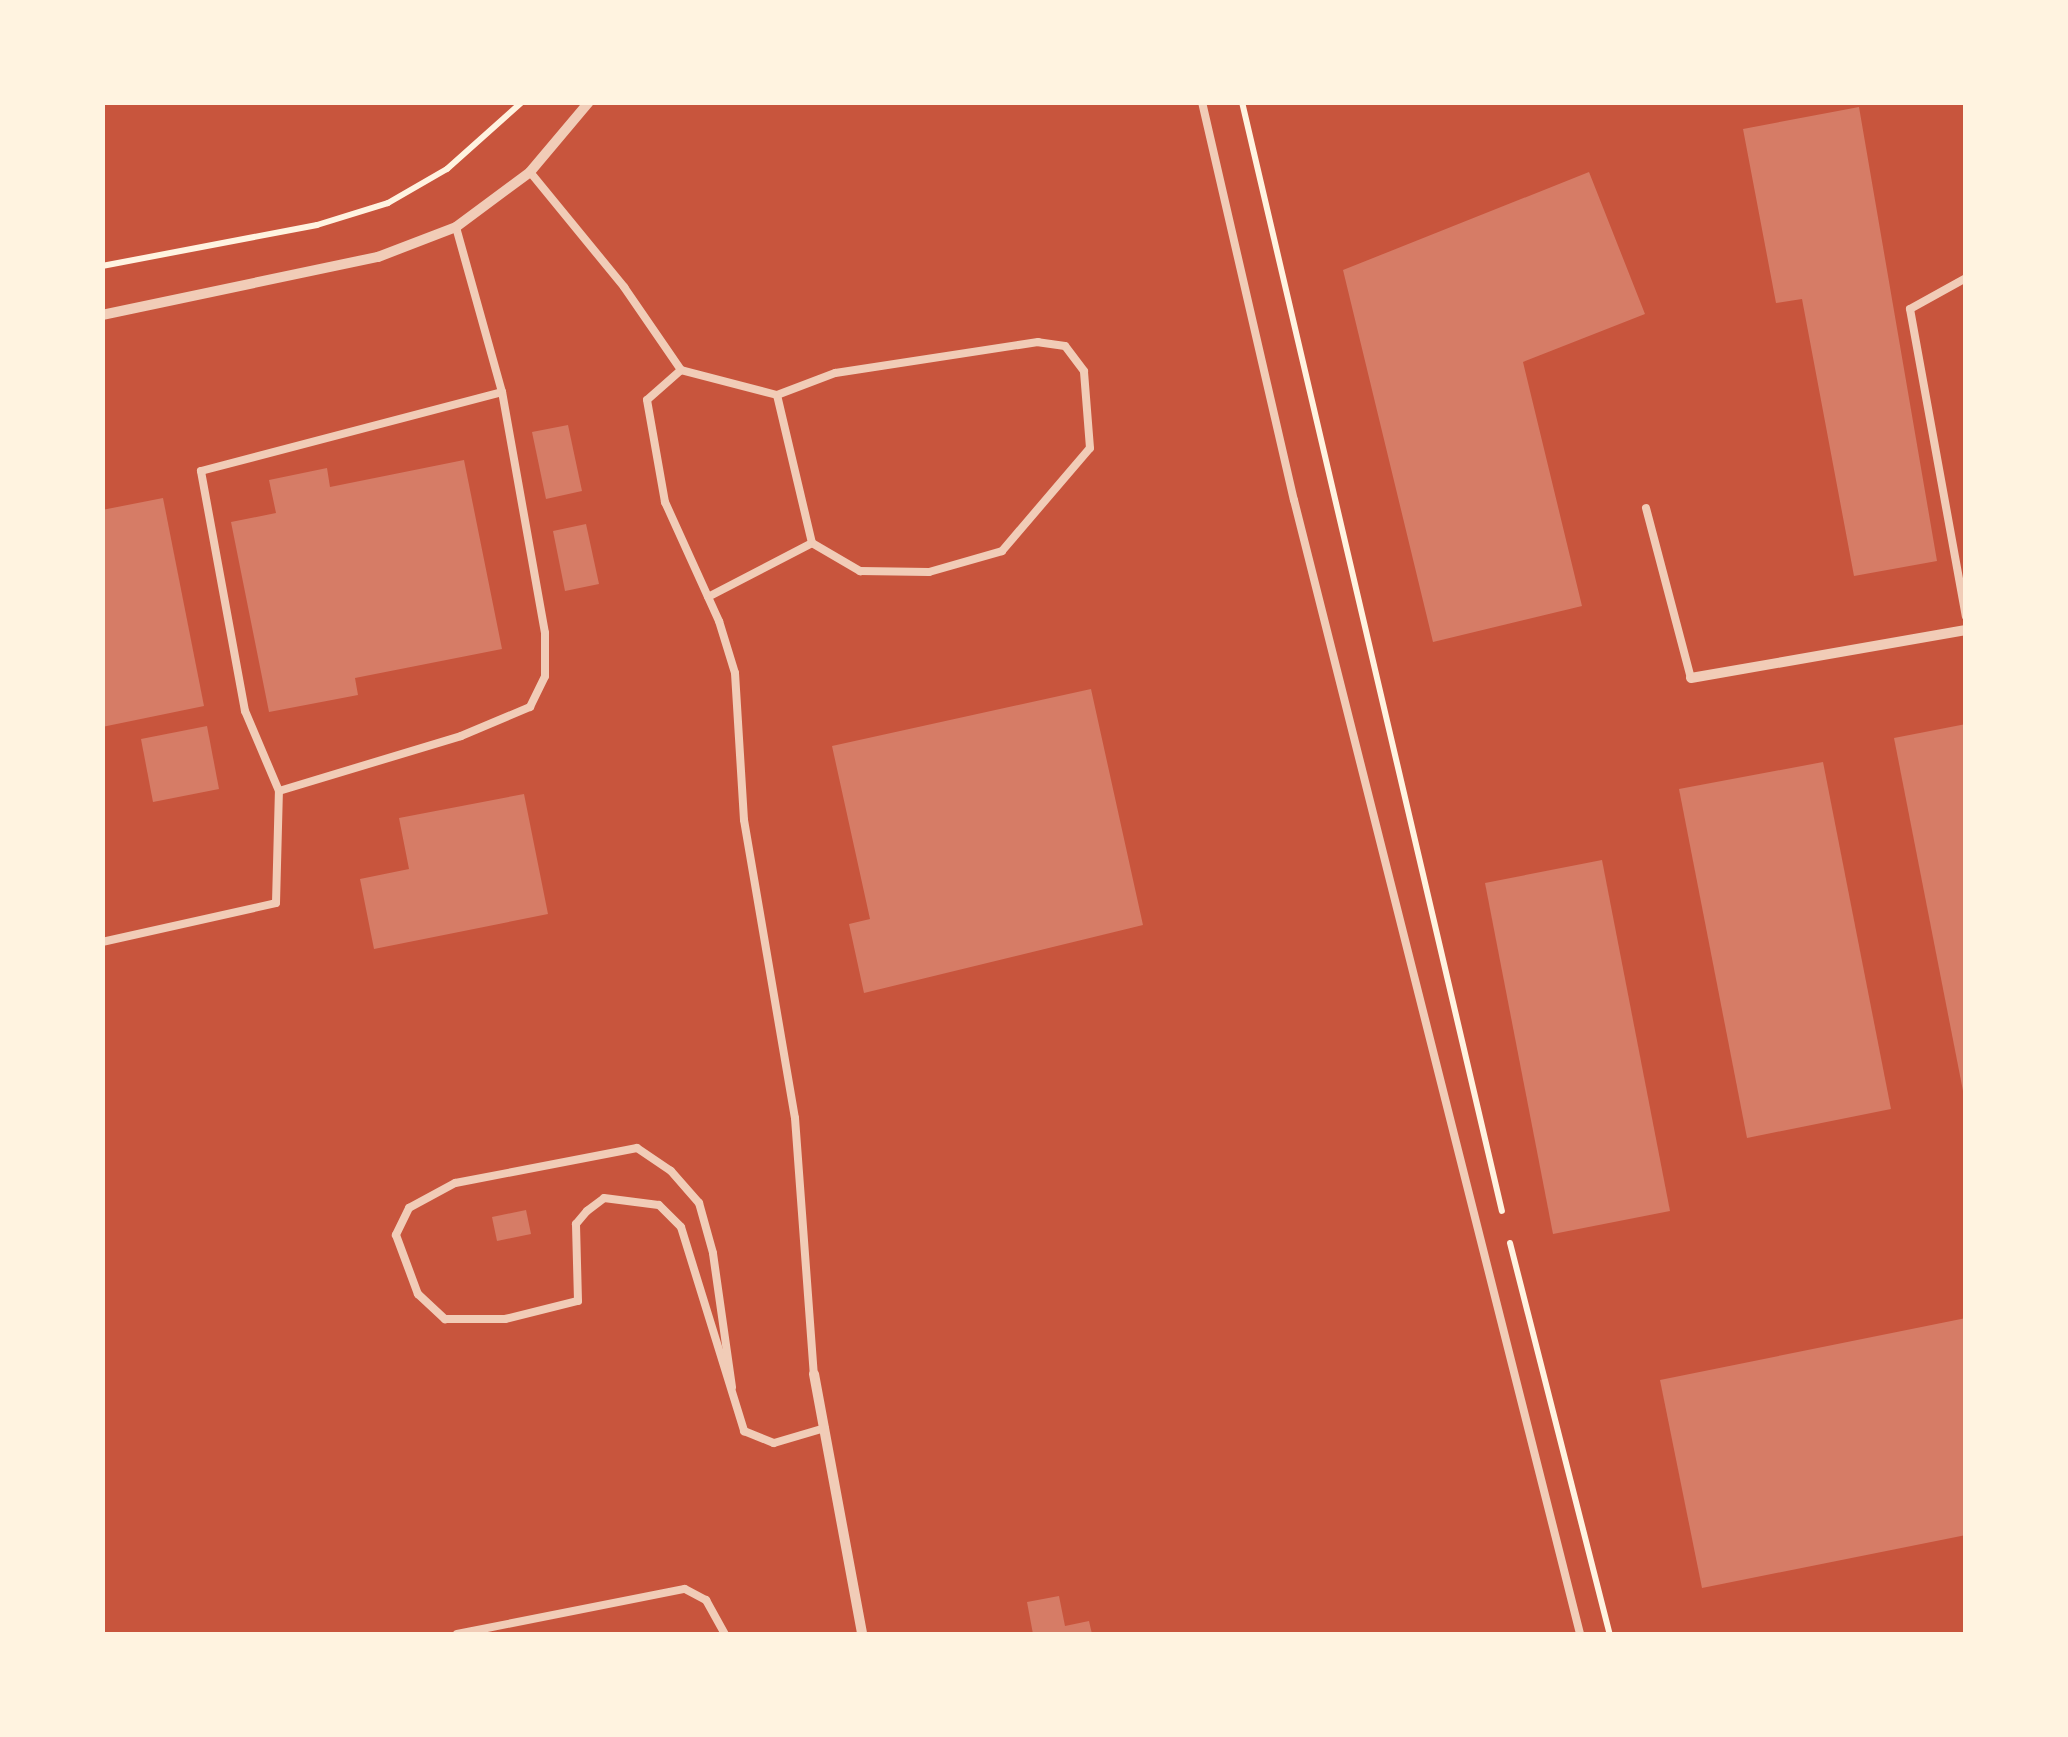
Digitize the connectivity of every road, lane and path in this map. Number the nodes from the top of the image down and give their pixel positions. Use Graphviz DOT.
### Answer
graph roads {
  1 [pos="522,102"];
  2 [pos="590,102"];
  3 [pos="1202,102"];
  4 [pos="1242,102"];
  5 [pos="530,172"];
  6 [pos="456,227"];
  7 [pos="102,266"];
  8 [pos="1966,278"];
  9 [pos="102,316"];
  10 [pos="681,370"];
  11 [pos="502,392"];
  12 [pos="777,395"];
  13 [pos="1646,508"];
  14 [pos="812,543"];
  15 [pos="708,597"];
  16 [pos="1966,616"];
  17 [pos="1966,630"];
  18 [pos="1692,678"];
  19 [pos="280,792"];
  20 [pos="102,942"];
  21 [pos="814,1374"];
  22 [pos="732,1386"];
  23 [pos="825,1428"];
  24 [pos="457,1634"];
  25 [pos="725,1634"];
  26 [pos="862,1634"];
  27 [pos="1580,1634"];
  28 [pos="1610,1634"];
  1 -- 7 [label="path"];
  2 -- 5 [label="street"];
  3 -- 27 [label="lane"];
  4 -- 28 [label="path"];
  5 -- 6 [label="street"];
  5 -- 10 [label="lane"];
  6 -- 9 [label="street"];
  6 -- 11 [label="lane"];
  8 -- 16 [label="lane"];
  10 -- 12 [label="lane"];
  10 -- 15 [label="lane"];
  11 -- 19 [label="lane"];
  11 -- 19 [label="lane"];
  12 -- 14 [label="lane"];
  12 -- 14 [label="lane"];
  13 -- 18 [label="lane"];
  14 -- 15 [label="lane"];
  15 -- 21 [label="lane"];
  17 -- 18 [label="street"];
  19 -- 20 [label="lane"];
  21 -- 23 [label="street"];
  22 -- 22 [label="lane"];
  22 -- 23 [label="lane"];
  23 -- 26 [label="street"];
  24 -- 25 [label="lane"];
}
